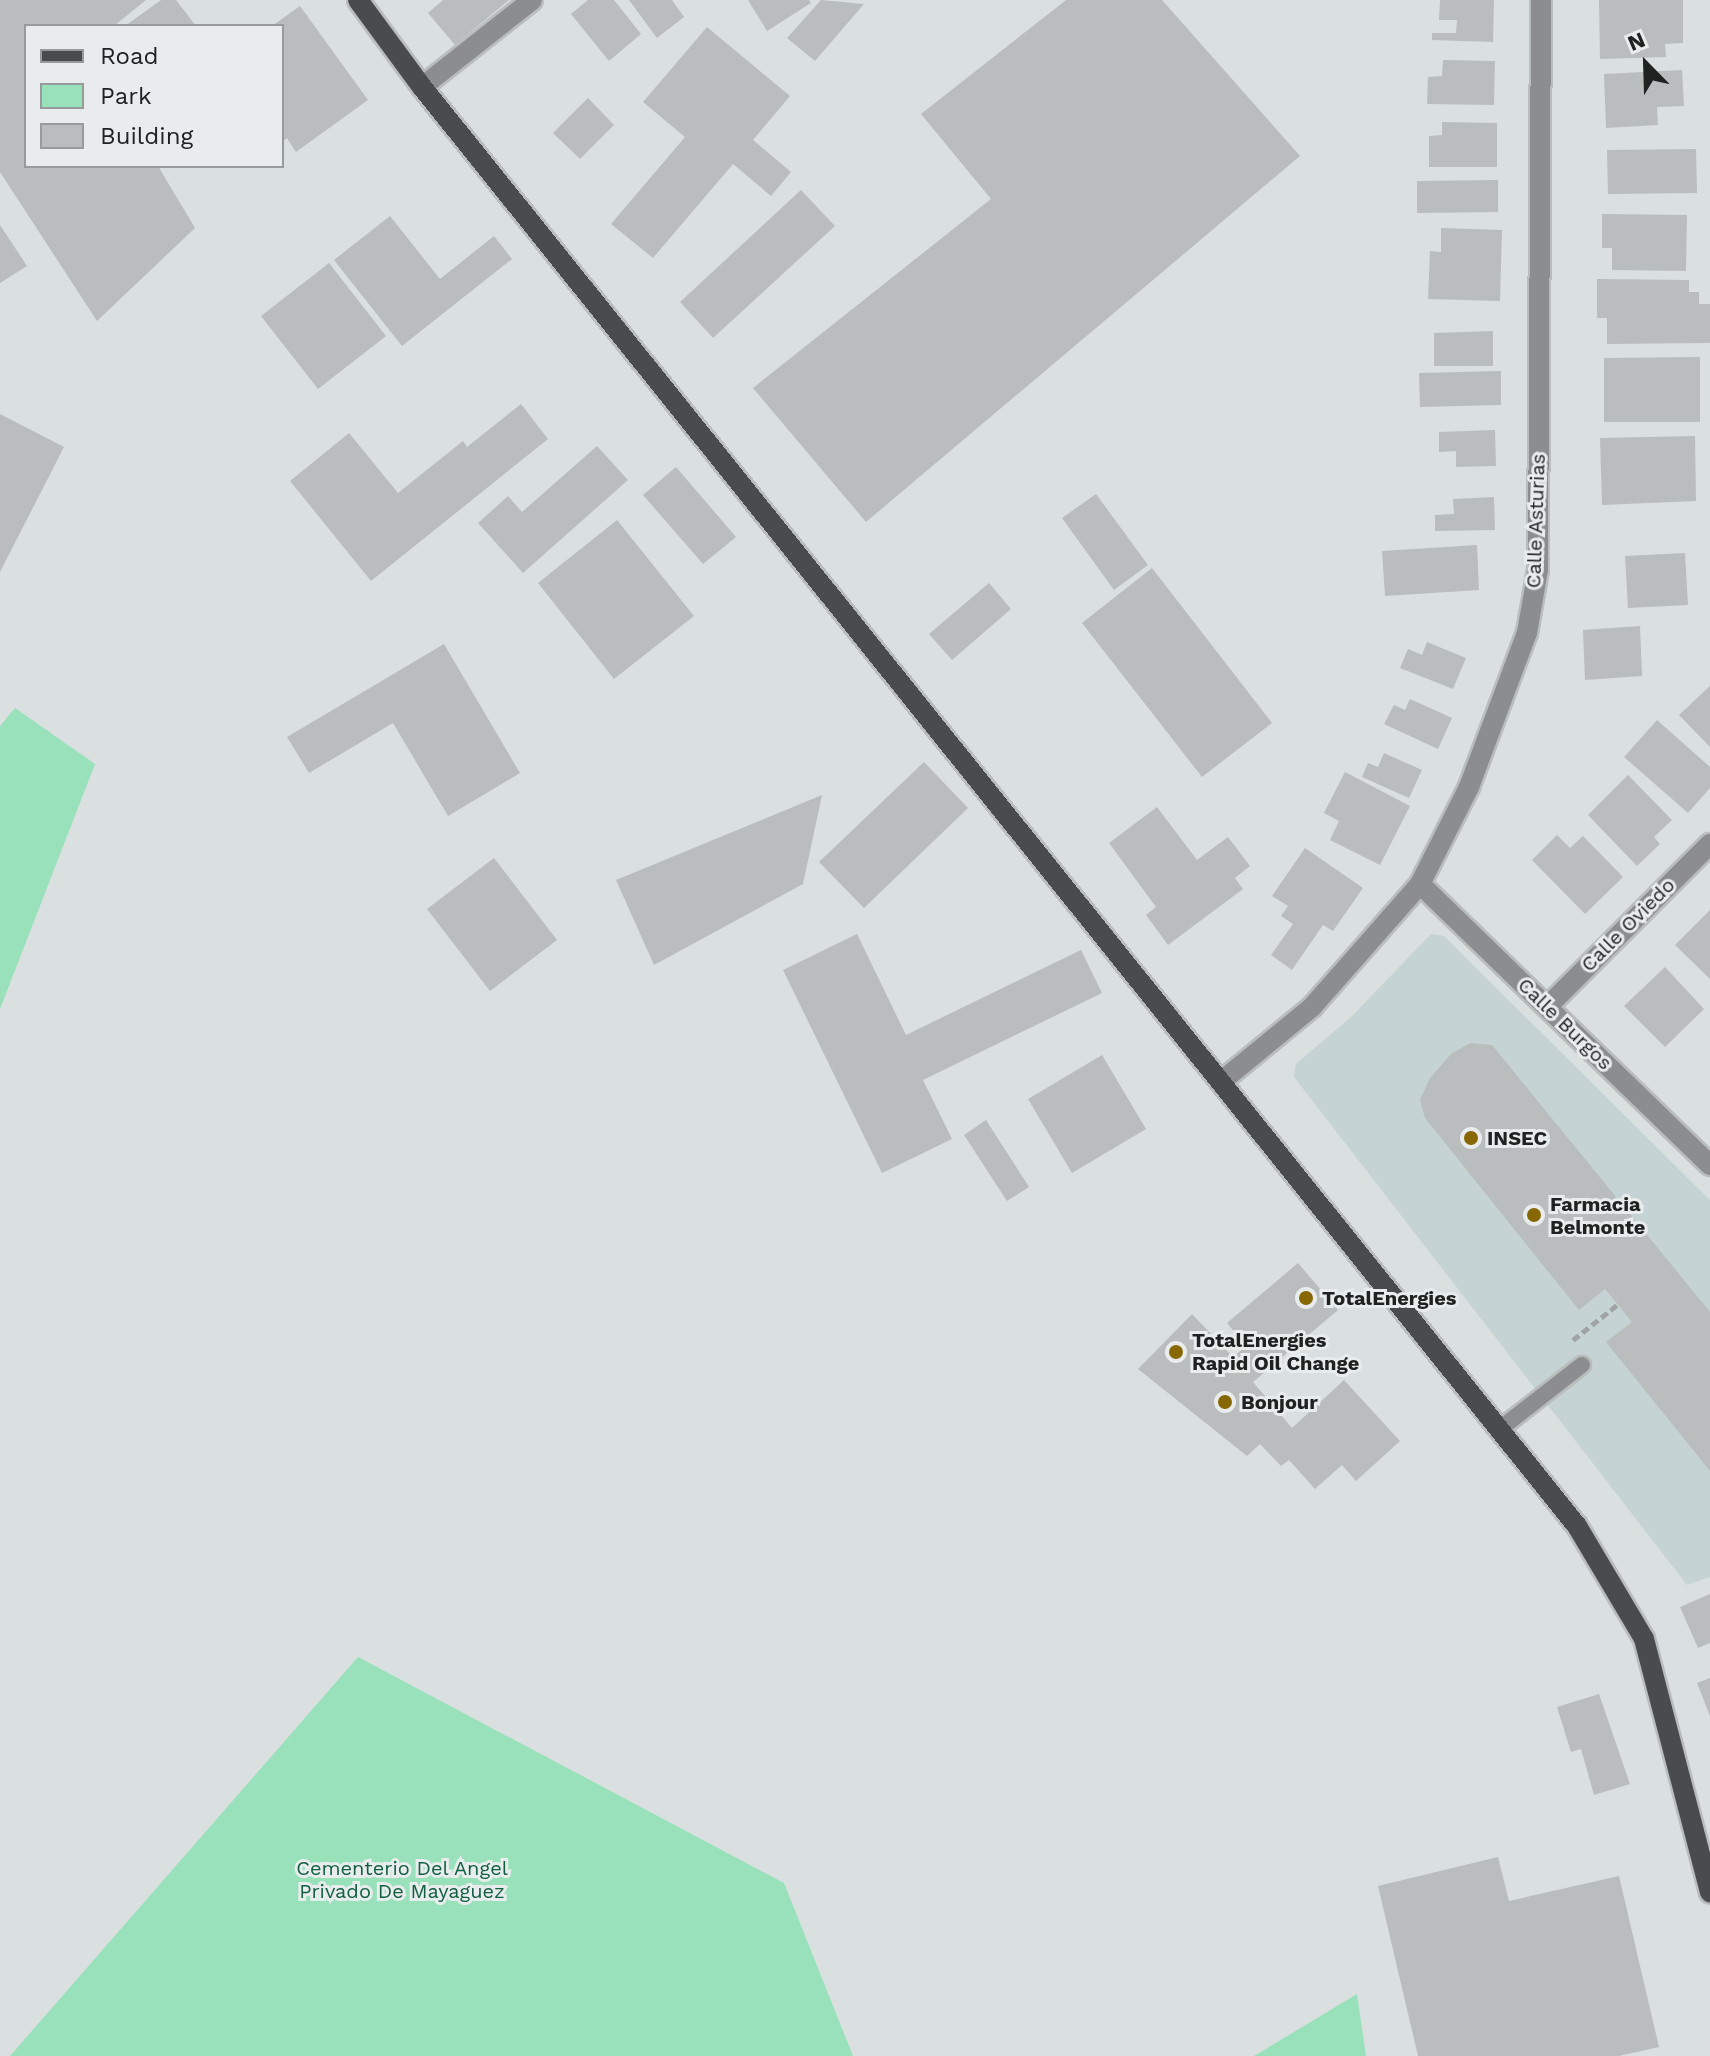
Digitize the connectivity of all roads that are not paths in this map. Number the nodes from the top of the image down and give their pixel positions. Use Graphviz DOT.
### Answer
graph roads {
  1 [pos="358,0"];
  2 [pos="532,0"];
  3 [pos="1541,0"];
  4 [pos="422,87"];
  5 [pos="1710,844"];
  6 [pos="1420,884"];
  7 [pos="1547,1007"];
  8 [pos="1222,1081"];
  9 [pos="1710,1165"];
  10 [pos="1582,1365"];
  11 [pos="1500,1429"];
  12 [pos="1710,1893"];
  1 -- 4 [label="main road"];
  2 -- 4 [label="street"];
  3 -- 6 [label="street, Calle Asturias"];
  4 -- 8 [label="main road"];
  5 -- 7 [label="street, Calle Oviedo"];
  6 -- 7 [label="street, Calle Burgos"];
  6 -- 8 [label="street, Calle Asturias"];
  7 -- 9 [label="street, Calle Burgos"];
  8 -- 11 [label="main road"];
  10 -- 11 [label="lane"];
  11 -- 12 [label="main road"];
}
